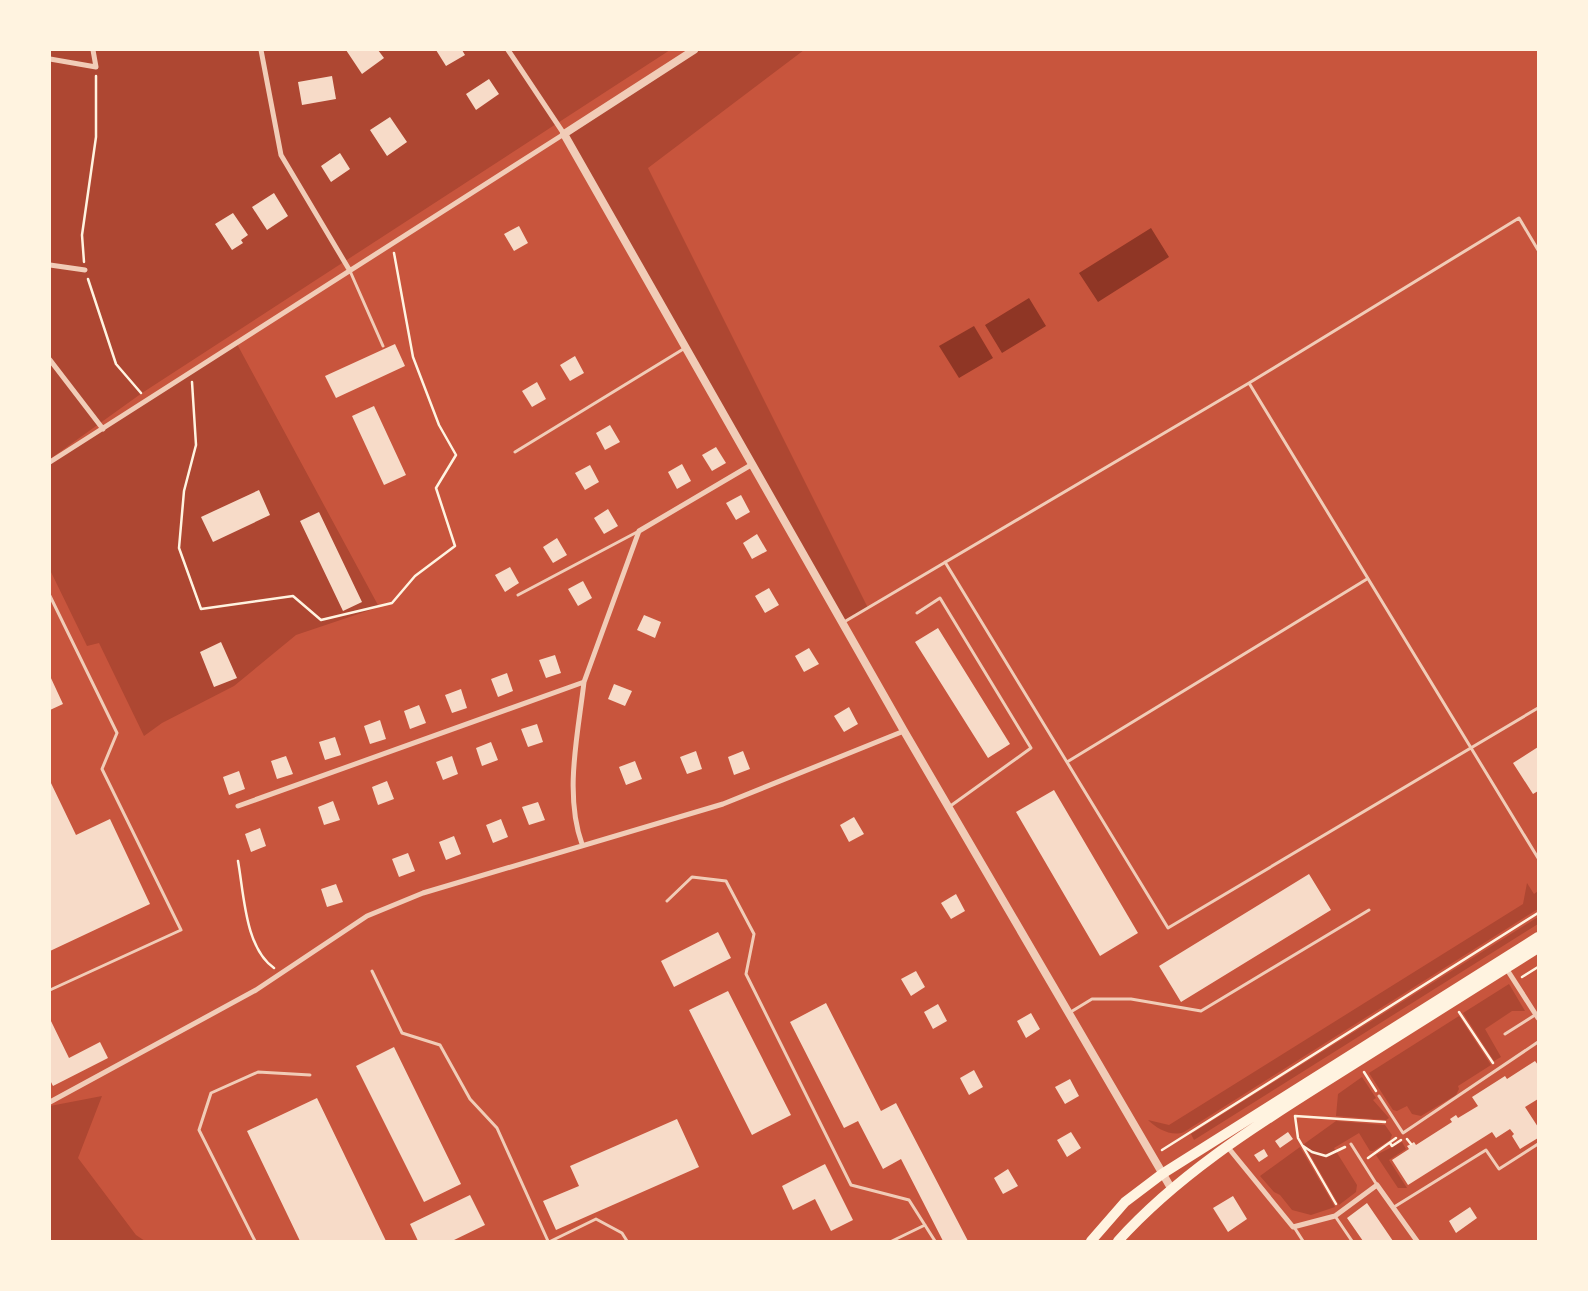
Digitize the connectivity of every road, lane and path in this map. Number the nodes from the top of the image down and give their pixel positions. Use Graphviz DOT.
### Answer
graph roads {
  1 [pos="93,50"];
  2 [pos="261,50"];
  3 [pos="508,50"];
  4 [pos="694,50"];
  5 [pos="50,59"];
  6 [pos="96,67"];
  7 [pos="564,134"];
  8 [pos="392,244"];
  9 [pos="1538,250"];
  10 [pos="50,265"];
  11 [pos="85,270"];
  12 [pos="350,271"];
  13 [pos="383,346"];
  14 [pos="685,348"];
  15 [pos="50,360"];
  16 [pos="192,373"];
  17 [pos="1249,383"];
  18 [pos="148,401"];
  19 [pos="102,429"];
  20 [pos="515,452"];
  21 [pos="50,462"];
  22 [pos="751,465"];
  23 [pos="640,531"];
  24 [pos="945,562"];
  25 [pos="1368,579"];
  26 [pos="518,595"];
  27 [pos="50,596"];
  28 [pos="917,612"];
  29 [pos="843,623"];
  30 [pos="584,682"];
  31 [pos="1538,708"];
  32 [pos="904,731"];
  33 [pos="1470,748"];
  34 [pos="1067,762"];
  35 [pos="238,806"];
  36 [pos="948,807"];
  37 [pos="582,844"];
  38 [pos="1538,858"];
  39 [pos="238,862"];
  40 [pos="667,901"];
  41 [pos="1369,910"];
  42 [pos="1538,913"];
  43 [pos="1538,937"];
  44 [pos="1538,948"];
  45 [pos="1503,964"];
  46 [pos="1538,967"];
  47 [pos="372,971"];
  48 [pos="282,974"];
  49 [pos="1514,981"];
  50 [pos="50,990"];
  51 [pos="1459,1012"];
  52 [pos="1069,1013"];
  53 [pos="1537,1016"];
  54 [pos="1505,1034"];
  55 [pos="1538,1042"];
  56 [pos="1497,1070"];
  57 [pos="1364,1072"];
  58 [pos="310,1075"];
  59 [pos="1371,1084"];
  60 [pos="1379,1096"];
  61 [pos="50,1102"];
  62 [pos="1397,1123"];
  63 [pos="1220,1137"];
  64 [pos="1350,1144"];
  65 [pos="1389,1144"];
  66 [pos="1538,1144"];
  67 [pos="1302,1145"];
  68 [pos="1227,1147"];
  69 [pos="1162,1150"];
  70 [pos="1362,1161"];
  71 [pos="1162,1174"];
  72 [pos="1378,1186"];
  73 [pos="1172,1188"];
  74 [pos="1337,1206"];
  75 [pos="1394,1207"];
  76 [pos="1334,1216"];
  77 [pos="924,1225"];
  78 [pos="1293,1227"];
  79 [pos="255,1241"];
  80 [pos="549,1241"];
  81 [pos="627,1241"];
  82 [pos="892,1241"];
  83 [pos="935,1241"];
  84 [pos="1091,1241"];
  85 [pos="1118,1241"];
  86 [pos="1303,1241"];
  87 [pos="1352,1241"];
  88 [pos="1417,1241"];
  1 -- 6 [label="street"];
  2 -- 12 [label="street"];
  3 -- 7 [label="street"];
  4 -- 7 [label="street"];
  5 -- 6 [label="street"];
  6 -- 11 [label="path"];
  7 -- 8 [label="street"];
  7 -- 14 [label="street"];
  8 -- 12 [label="street"];
  8 -- 16 [label="path"];
  9 -- 17 [label="lane"];
  10 -- 11 [label="street"];
  11 -- 18 [label="path"];
  12 -- 13 [label="lane"];
  12 -- 16 [label="street"];
  14 -- 20 [label="lane"];
  14 -- 22 [label="street"];
  15 -- 19 [label="street"];
  16 -- 18 [label="street"];
  17 -- 24 [label="lane"];
  17 -- 25 [label="lane"];
  18 -- 19 [label="street"];
  19 -- 21 [label="street"];
  22 -- 23 [label="street"];
  22 -- 29 [label="street"];
  23 -- 26 [label="lane"];
  23 -- 30 [label="street"];
  24 -- 29 [label="lane"];
  24 -- 34 [label="lane"];
  25 -- 33 [label="lane"];
  25 -- 34 [label="lane"];
  27 -- 50 [label="lane"];
  28 -- 36 [label="lane"];
  29 -- 32 [label="street"];
  30 -- 35 [label="street"];
  30 -- 37 [label="street"];
  31 -- 33 [label="lane"];
  32 -- 36 [label="street"];
  32 -- 37 [label="street"];
  33 -- 34 [label="lane"];
  33 -- 38 [label="lane"];
  36 -- 52 [label="street"];
  37 -- 48 [label="street"];
  39 -- 48 [label="path"];
  40 -- 77 [label="lane"];
  41 -- 52 [label="lane"];
  42 -- 69 [label="path"];
  43 -- 45 [label="main road"];
  44 -- 45 [label="main road"];
  45 -- 49 [label="street"];
  45 -- 63 [label="main road"];
  45 -- 68 [label="main road"];
  46 -- 49 [label="path"];
  47 -- 80 [label="lane"];
  48 -- 61 [label="street"];
  49 -- 53 [label="street"];
  51 -- 56 [label="path"];
  52 -- 71 [label="street"];
  53 -- 54 [label="lane"];
  55 -- 56 [label="lane"];
  56 -- 62 [label="lane"];
  57 -- 59 [label="path"];
  58 -- 79 [label="lane"];
  60 -- 62 [label="lane"];
  62 -- 67 [label="path"];
  63 -- 68 [label="street"];
  63 -- 71 [label="main road"];
  64 -- 67 [label="path"];
  64 -- 70 [label="lane"];
  65 -- 70 [label="path"];
  66 -- 75 [label="lane"];
  67 -- 74 [label="path"];
  68 -- 73 [label="main road"];
  68 -- 78 [label="street"];
  70 -- 72 [label="lane"];
  71 -- 73 [label="street"];
  71 -- 84 [label="main road"];
  72 -- 75 [label="street"];
  72 -- 76 [label="street"];
  73 -- 85 [label="main road"];
  75 -- 88 [label="street"];
  76 -- 78 [label="street"];
  76 -- 87 [label="lane"];
  77 -- 82 [label="lane"];
  77 -- 83 [label="lane"];
  78 -- 86 [label="lane"];
  80 -- 81 [label="lane"];
}
